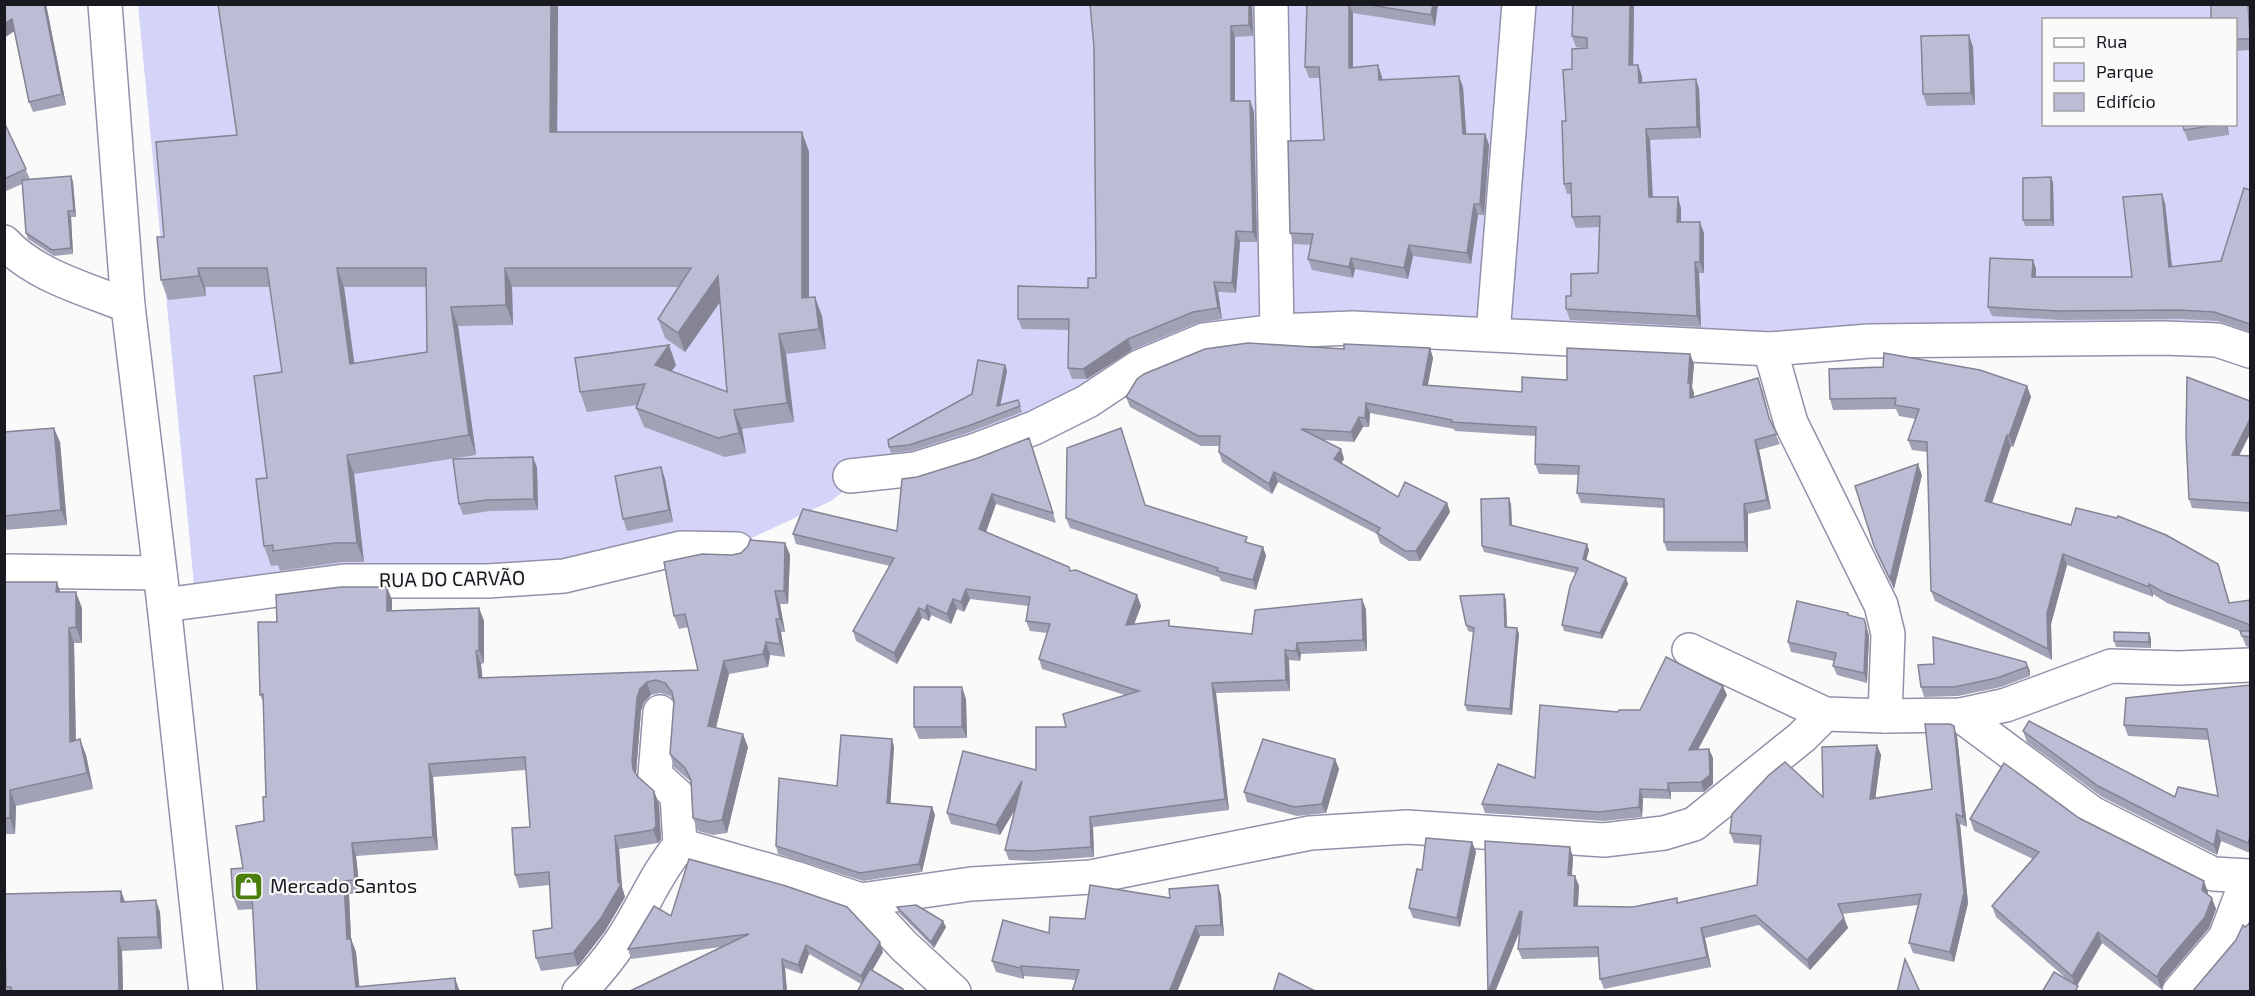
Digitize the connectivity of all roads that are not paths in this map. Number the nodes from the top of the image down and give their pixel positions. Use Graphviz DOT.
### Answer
graph roads {
  1 [pos="105,4"];
  2 [pos="1271,4"];
  3 [pos="1519,4"];
  4 [pos="4,242"];
  5 [pos="128,306"];
  6 [pos="1277,331"];
  7 [pos="1493,334"];
  8 [pos="1770,349"];
  9 [pos="2250,351"];
  10 [pos="850,476"];
  11 [pos="737,549"];
  12 [pos="4,571"];
  13 [pos="160,573"];
  14 [pos="164,605"];
  15 [pos="1689,651"];
  16 [pos="2250,665"];
  17 [pos="660,712"];
  18 [pos="1825,714"];
  19 [pos="1960,715"];
  20 [pos="1885,716"];
  21 [pos="680,846"];
  22 [pos="2249,877"];
  23 [pos="861,900"];
  24 [pos="598,985"];
  25 [pos="206,992"];
  26 [pos="954,992"];
  27 [pos="2179,992"];
  1 -- 5 [label="street"];
  2 -- 6 [label="street"];
  3 -- 7 [label="street"];
  4 -- 5 [label="street"];
  5 -- 13 [label="street"];
  6 -- 7 [label="street"];
  6 -- 10 [label="street"];
  7 -- 8 [label="street"];
  8 -- 9 [label="street"];
  8 -- 20 [label="street"];
  11 -- 14 [label="street, RUA DO CARVÃO"];
  12 -- 13 [label="street"];
  13 -- 14 [label="street"];
  14 -- 25 [label="street"];
  15 -- 18 [label="street"];
  16 -- 19 [label="street"];
  17 -- 21 [label="street"];
  18 -- 20 [label="street"];
  18 -- 23 [label="street"];
  19 -- 20 [label="street"];
  19 -- 22 [label="street"];
  21 -- 23 [label="street"];
  21 -- 24 [label="street"];
  22 -- 27 [label="street"];
  23 -- 26 [label="street"];
}
